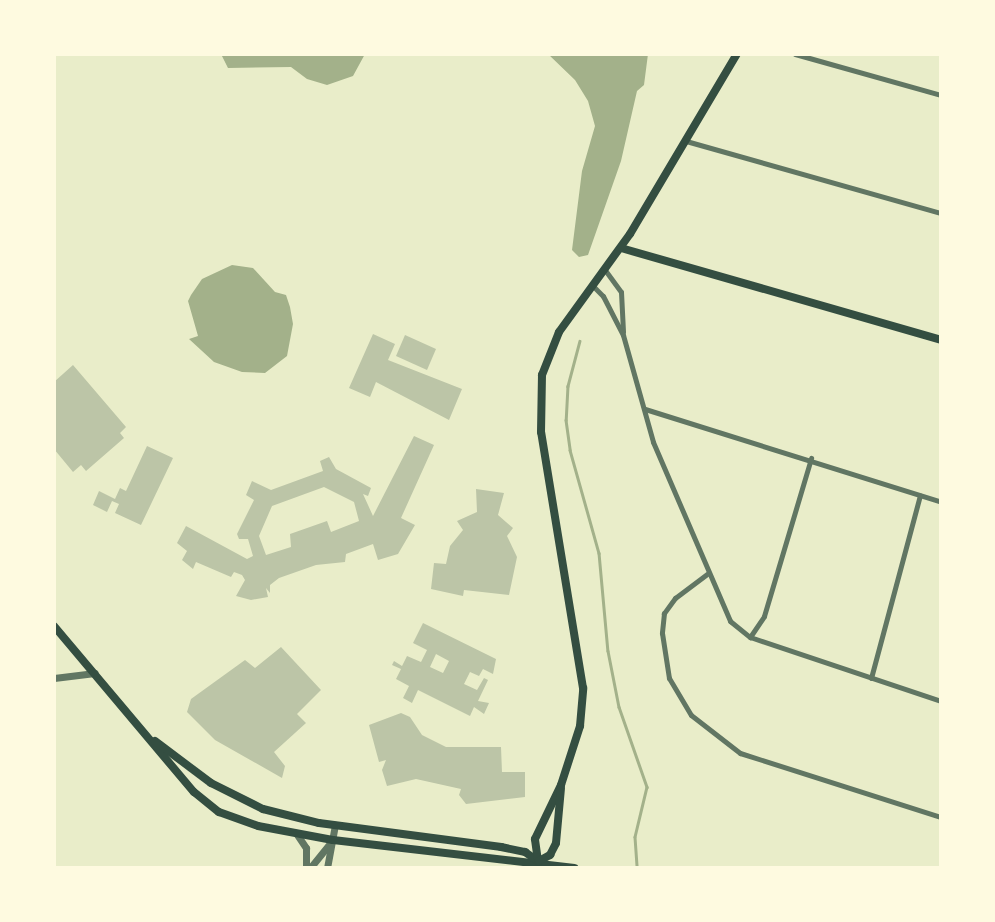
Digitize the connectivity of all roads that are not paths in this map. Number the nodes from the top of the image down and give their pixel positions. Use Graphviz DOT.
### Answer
graph roads {
  1 [pos="737,54"];
  2 [pos="795,54"];
  3 [pos="941,95"];
  4 [pos="686,141"];
  5 [pos="941,213"];
  6 [pos="621,248"];
  7 [pos="605,270"];
  8 [pos="593,286"];
  9 [pos="623,335"];
  10 [pos="941,340"];
  11 [pos="645,409"];
  12 [pos="811,458"];
  13 [pos="920,495"];
  14 [pos="941,502"];
  15 [pos="706,574"];
  16 [pos="54,626"];
  17 [pos="750,637"];
  18 [pos="95,673"];
  19 [pos="54,678"];
  20 [pos="871,678"];
  21 [pos="941,701"];
  22 [pos="135,722"];
  23 [pos="561,785"];
  24 [pos="941,817"];
  25 [pos="335,825"];
  26 [pos="296,833"];
  27 [pos="333,840"];
  28 [pos="538,861"];
  29 [pos="308,868"];
  30 [pos="327,868"];
  31 [pos="574,868"];
  1 -- 4 [label="main road"];
  2 -- 3 [label="street"];
  4 -- 5 [label="street"];
  4 -- 6 [label="main road"];
  6 -- 7 [label="main road"];
  6 -- 10 [label="main road"];
  7 -- 8 [label="main road"];
  7 -- 9 [label="street"];
  8 -- 9 [label="street"];
  8 -- 23 [label="main road"];
  9 -- 11 [label="street"];
  11 -- 12 [label="street"];
  11 -- 15 [label="street"];
  12 -- 13 [label="street"];
  12 -- 17 [label="street"];
  13 -- 14 [label="street"];
  13 -- 20 [label="street"];
  15 -- 17 [label="street"];
  15 -- 24 [label="street"];
  16 -- 18 [label="main road"];
  17 -- 20 [label="street"];
  18 -- 19 [label="street"];
  18 -- 22 [label="main road"];
  20 -- 21 [label="street"];
  22 -- 25 [label="main road"];
  22 -- 26 [label="main road"];
  23 -- 28 [label="main road"];
  23 -- 28 [label="main road"];
  25 -- 27 [label="street"];
  25 -- 28 [label="main road"];
  26 -- 27 [label="main road"];
  26 -- 29 [label="street"];
  27 -- 28 [label="main road"];
  27 -- 29 [label="street"];
  27 -- 30 [label="street"];
  28 -- 31 [label="main road"];
}
